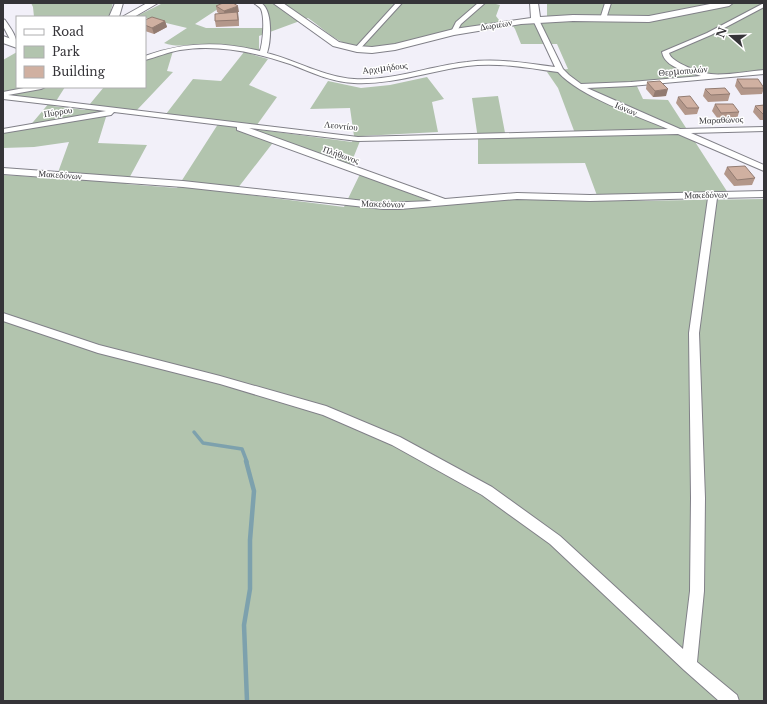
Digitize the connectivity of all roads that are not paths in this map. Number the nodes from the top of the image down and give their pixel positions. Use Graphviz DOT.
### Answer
graph roads {
  1 [pos="119,3"];
  2 [pos="154,3"];
  3 [pos="257,3"];
  4 [pos="277,3"];
  5 [pos="399,3"];
  6 [pos="482,3"];
  7 [pos="534,3"];
  8 [pos="608,3"];
  9 [pos="729,3"];
  10 [pos="764,5"];
  11 [pos="114,16"];
  12 [pos="129,16"];
  13 [pos="603,19"];
  14 [pos="536,20"];
  15 [pos="3,21"];
  16 [pos="454,32"];
  17 [pos="3,39"];
  18 [pos="16,45"];
  19 [pos="357,49"];
  20 [pos="263,53"];
  21 [pos="146,58"];
  22 [pos="560,70"];
  23 [pos="764,72"];
  24 [pos="715,78"];
  25 [pos="580,86"];
  26 [pos="36,88"];
  27 [pos="3,94"];
  28 [pos="3,97"];
  29 [pos="115,110"];
  30 [pos="233,124"];
  31 [pos="764,129"];
  32 [pos="3,131"];
  33 [pos="679,131"];
  34 [pos="764,168"];
  35 [pos="3,171"];
  36 [pos="764,194"];
  37 [pos="713,195"];
  38 [pos="444,201"];
  39 [pos="3,318"];
  40 [pos="688,665"];
  41 [pos="731,701"];
  1 -- 11 [label="street"];
  2 -- 12 [label="street"];
  3 -- 20 [label="street"];
  4 -- 19 [label="street, Δωριέων"];
  5 -- 19 [label="street"];
  6 -- 16 [label="street"];
  7 -- 14 [label="street, Ιώνων"];
  8 -- 13 [label="street"];
  9 -- 13 [label="street, Δωριέων"];
  10 -- 24 [label="street"];
  13 -- 14 [label="street, Δωριέων"];
  14 -- 16 [label="street, Δωριέων"];
  14 -- 22 [label="street, Ιώνων"];
  15 -- 18 [label="street"];
  16 -- 19 [label="street, Δωριέων"];
  17 -- 18 [label="street"];
  20 -- 21 [label="street, Αρχιμήδους"];
  20 -- 22 [label="street, Αρχιμήδους"];
  22 -- 25 [label="street, Ιώνων"];
  23 -- 24 [label="street, Θερμοπυλών"];
  24 -- 25 [label="street, Θερμοπυλών"];
  25 -- 33 [label="street, Ιώνων"];
  26 -- 27 [label="street"];
  28 -- 29 [label="street, Λεοντίου"];
  29 -- 30 [label="street, Λεοντίου"];
  29 -- 32 [label="street, Πύρρου"];
  30 -- 33 [label="street, Λεοντίου"];
  30 -- 38 [label="street, Πλήθωνος"];
  31 -- 33 [label="street, Μαραθώνος"];
  33 -- 34 [label="street, Ιώνων"];
  35 -- 38 [label="street, Μακεδόνων"];
  36 -- 37 [label="street, Μακεδόνων"];
  37 -- 38 [label="street, Μακεδόνων"];
  37 -- 40 [label="street"];
  39 -- 40 [label="street"];
  40 -- 41 [label="street"];
}
